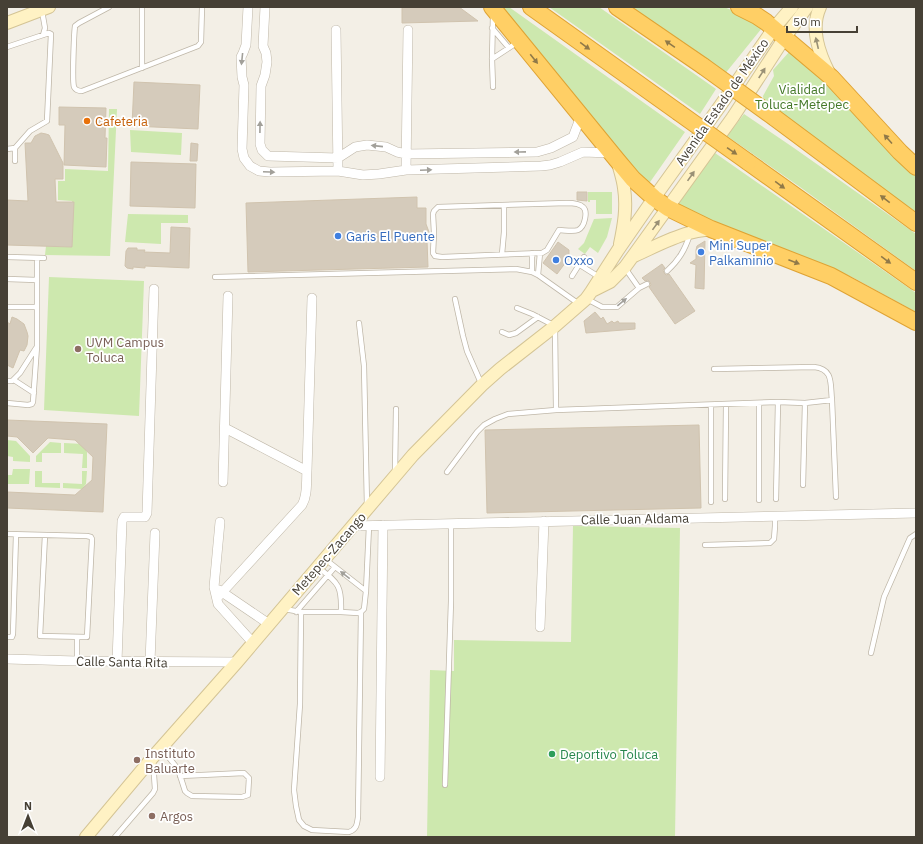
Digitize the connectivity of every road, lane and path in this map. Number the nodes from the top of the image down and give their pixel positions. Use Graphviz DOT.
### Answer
graph roads {
  1 [pos="109,7"];
  2 [pos="142,7"];
  3 [pos="202,7"];
  4 [pos="248,7"];
  5 [pos="265,7"];
  6 [pos="492,7"];
  7 [pos="531,7"];
  8 [pos="617,7"];
  9 [pos="739,7"];
  10 [pos="792,7"];
  11 [pos="807,7"];
  12 [pos="820,7"];
  13 [pos="46,8"];
  14 [pos="7,23"];
  15 [pos="492,28"];
  16 [pos="336,30"];
  17 [pos="408,30"];
  18 [pos="780,33"];
  19 [pos="43,35"];
  20 [pos="514,44"];
  21 [pos="246,45"];
  22 [pos="263,46"];
  23 [pos="7,47"];
  24 [pos="492,59"];
  25 [pos="142,68"];
  26 [pos="831,77"];
  27 [pos="244,85"];
  28 [pos="261,86"];
  29 [pos="493,87"];
  30 [pos="581,116"];
  31 [pos="573,137"];
  32 [pos="15,148"];
  33 [pos="551,148"];
  34 [pos="7,149"];
  35 [pos="583,152"];
  36 [pos="406,154"];
  37 [pos="614,156"];
  38 [pos="338,158"];
  39 [pos="15,161"];
  40 [pos="560,162"];
  41 [pos="916,167"];
  42 [pos="406,170"];
  43 [pos="338,171"];
  44 [pos="654,198"];
  45 [pos="504,205"];
  46 [pos="668,208"];
  47 [pos="916,223"];
  48 [pos="711,229"];
  49 [pos="690,232"];
  50 [pos="618,250"];
  51 [pos="502,254"];
  52 [pos="532,254"];
  53 [pos="540,254"];
  54 [pos="633,256"];
  55 [pos="7,257"];
  56 [pos="584,257"];
  57 [pos="37,258"];
  58 [pos="44,258"];
  59 [pos="580,265"];
  60 [pos="625,267"];
  61 [pos="667,271"];
  62 [pos="532,272"];
  63 [pos="538,274"];
  64 [pos="572,276"];
  65 [pos="215,277"];
  66 [pos="600,278"];
  67 [pos="7,279"];
  68 [pos="37,280"];
  69 [pos="916,282"];
  70 [pos="647,284"];
  71 [pos="639,288"];
  72 [pos="154,289"];
  73 [pos="228,296"];
  74 [pos="312,298"];
  75 [pos="585,298"];
  76 [pos="455,300"];
  77 [pos="7,307"];
  78 [pos="37,307"];
  79 [pos="517,308"];
  80 [pos="538,316"];
  81 [pos="916,322"];
  82 [pos="359,323"];
  83 [pos="555,326"];
  84 [pos="502,332"];
  85 [pos="36,346"];
  86 [pos="714,369"];
  87 [pos="14,380"];
  88 [pos="7,381"];
  89 [pos="482,385"];
  90 [pos="34,393"];
  91 [pos="832,400"];
  92 [pos="778,402"];
  93 [pos="805,402"];
  94 [pos="7,403"];
  95 [pos="759,403"];
  96 [pos="711,405"];
  97 [pos="726,405"];
  98 [pos="396,409"];
  99 [pos="556,410"];
  100 [pos="225,428"];
  101 [pos="307,471"];
  102 [pos="447,472"];
  103 [pos="394,477"];
  104 [pos="223,482"];
  105 [pos="803,485"];
  106 [pos="836,497"];
  107 [pos="725,499"];
  108 [pos="776,499"];
  109 [pos="760,500"];
  110 [pos="711,502"];
  111 [pos="367,510"];
  112 [pos="916,512"];
  113 [pos="775,516"];
  114 [pos="544,521"];
  115 [pos="220,522"];
  116 [pos="451,524"];
  117 [pos="383,525"];
  118 [pos="353,526"];
  119 [pos="369,526"];
  120 [pos="155,533"];
  121 [pos="7,534"];
  122 [pos="16,534"];
  123 [pos="916,534"];
  124 [pos="45,535"];
  125 [pos="705,545"];
  126 [pos="321,563"];
  127 [pos="335,567"];
  128 [pos="328,575"];
  129 [pos="366,591"];
  130 [pos="220,595"];
  131 [pos="241,605"];
  132 [pos="282,608"];
  133 [pos="299,612"];
  134 [pos="341,612"];
  135 [pos="361,612"];
  136 [pos="232,618"];
  137 [pos="269,624"];
  138 [pos="540,626"];
  139 [pos="7,637"];
  140 [pos="77,637"];
  141 [pos="253,643"];
  142 [pos="871,653"];
  143 [pos="7,659"];
  144 [pos="76,661"];
  145 [pos="117,662"];
  146 [pos="150,662"];
  147 [pos="237,662"];
  148 [pos="157,752"];
  149 [pos="180,776"];
  150 [pos="380,777"];
  151 [pos="445,785"];
  152 [pos="86,837"];
  153 [pos="115,837"];
  1 -- 25 [label="lane"];
  2 -- 25 [label="lane"];
  3 -- 25 [label="lane"];
  4 -- 21 [label="street"];
  5 -- 22 [label="street"];
  6 -- 15 [label="lane"];
  6 -- 20 [label="highway"];
  7 -- 69 [label="highway, one-way, bridge"];
  47 -- 8 [label="highway, one-way, bridge"];
  9 -- 18 [label="highway"];
  10 -- 18 [label="main road, Avenida Estado de México"];
  11 -- 18 [label="main road, Avenida Estado de México"];
  26 -- 12 [label="main road, one-way"];
  13 -- 14 [label="main road"];
  13 -- 19 [label="lane"];
  15 -- 20 [label="lane"];
  15 -- 24 [label="lane"];
  16 -- 38 [label="street"];
  17 -- 36 [label="street"];
  18 -- 26 [label="highway"];
  18 -- 44 [label="main road, Avenida Estado de México"];
  46 -- 18 [label="main road, Avenida Estado de México, one-way"];
  19 -- 23 [label="lane"];
  19 -- 32 [label="lane"];
  20 -- 24 [label="lane"];
  20 -- 30 [label="highway, one-way"];
  21 -- 22 [label="street"];
  21 -- 27 [label="street, one-way"];
  22 -- 28 [label="street"];
  24 -- 29 [label="lane"];
  41 -- 26 [label="highway, one-way"];
  27 -- 28 [label="street"];
  27 -- 43 [label="street, one-way"];
  38 -- 28 [label="street, one-way"];
  30 -- 31 [label="street"];
  30 -- 37 [label="highway"];
  31 -- 33 [label="street"];
  31 -- 35 [label="street"];
  32 -- 34 [label="lane"];
  32 -- 39 [label="lane"];
  33 -- 36 [label="street, one-way"];
  33 -- 40 [label="street"];
  35 -- 37 [label="street"];
  35 -- 40 [label="street"];
  36 -- 38 [label="street, one-way"];
  36 -- 42 [label="street"];
  37 -- 44 [label="highway"];
  37 -- 50 [label="main road"];
  38 -- 43 [label="street"];
  42 -- 40 [label="street, one-way"];
  42 -- 43 [label="street"];
  44 -- 46 [label="highway"];
  44 -- 50 [label="main road, Metepec-Zacango"];
  45 -- 51 [label="lane"];
  45 -- 51 [label="lane"];
  45 -- 53 [label="lane"];
  46 -- 48 [label="highway"];
  54 -- 46 [label="main road, Metepec-Zacango, one-way"];
  48 -- 49 [label="main road"];
  48 -- 81 [label="highway, one-way"];
  49 -- 54 [label="main road"];
  49 -- 61 [label="lane"];
  50 -- 66 [label="main road, Metepec-Zacango"];
  51 -- 52 [label="lane"];
  52 -- 53 [label="lane"];
  52 -- 62 [label="lane"];
  53 -- 63 [label="lane"];
  54 -- 60 [label="main road, Metepec-Zacango"];
  55 -- 57 [label="lane"];
  56 -- 59 [label="lane"];
  57 -- 58 [label="lane"];
  57 -- 68 [label="lane"];
  59 -- 64 [label="lane"];
  59 -- 66 [label="lane"];
  60 -- 71 [label="lane"];
  60 -- 75 [label="main road, Metepec-Zacango"];
  62 -- 63 [label="lane"];
  62 -- 65 [label="lane"];
  63 -- 75 [label="lane"];
  66 -- 75 [label="main road, Metepec-Zacango"];
  67 -- 68 [label="lane"];
  68 -- 78 [label="lane"];
  70 -- 71 [label="lane"];
  75 -- 71 [label="lane, one-way"];
  72 -- 145 [label="street"];
  73 -- 100 [label="street"];
  74 -- 101 [label="street"];
  75 -- 83 [label="main road, Metepec-Zacango"];
  76 -- 89 [label="lane"];
  77 -- 78 [label="lane"];
  78 -- 85 [label="lane"];
  79 -- 80 [label="lane"];
  80 -- 83 [label="lane"];
  80 -- 84 [label="lane"];
  82 -- 111 [label="lane"];
  83 -- 89 [label="main road, Metepec-Zacango"];
  83 -- 99 [label="lane"];
  85 -- 87 [label="lane"];
  85 -- 90 [label="lane"];
  86 -- 91 [label="lane"];
  87 -- 88 [label="lane"];
  87 -- 90 [label="lane"];
  89 -- 103 [label="main road, Metepec-Zacango"];
  90 -- 94 [label="lane"];
  91 -- 93 [label="lane"];
  91 -- 106 [label="lane"];
  92 -- 93 [label="lane"];
  92 -- 95 [label="lane"];
  92 -- 108 [label="lane"];
  93 -- 105 [label="lane"];
  95 -- 97 [label="lane"];
  95 -- 109 [label="lane"];
  96 -- 97 [label="lane"];
  96 -- 99 [label="lane"];
  96 -- 110 [label="lane"];
  97 -- 107 [label="lane"];
  98 -- 103 [label="lane"];
  99 -- 102 [label="lane"];
  100 -- 101 [label="street"];
  100 -- 104 [label="street"];
  101 -- 130 [label="street"];
  103 -- 111 [label="main road, Metepec-Zacango"];
  111 -- 118 [label="main road, Metepec-Zacango"];
  112 -- 113 [label="street, Calle Juan Aldama"];
  113 -- 114 [label="street, Calle Juan Aldama"];
  113 -- 125 [label="lane"];
  114 -- 116 [label="street, Calle Juan Aldama"];
  114 -- 138 [label="street"];
  115 -- 130 [label="street"];
  116 -- 117 [label="street, Calle Juan Aldama"];
  116 -- 151 [label="lane"];
  117 -- 119 [label="street, Calle Juan Aldama"];
  117 -- 150 [label="street"];
  118 -- 119 [label="street, Calle Juan Aldama"];
  118 -- 126 [label="main road, Metepec-Zacango"];
  119 -- 129 [label="lane"];
  120 -- 146 [label="street"];
  121 -- 122 [label="lane"];
  122 -- 124 [label="lane"];
  122 -- 139 [label="lane"];
  123 -- 142 [label="lane"];
  124 -- 140 [label="lane"];
  124 -- 140 [label="lane"];
  126 -- 127 [label="lane"];
  126 -- 128 [label="lane"];
  126 -- 132 [label="main road, Metepec-Zacango"];
  127 -- 128 [label="lane"];
  129 -- 127 [label="lane, one-way"];
  128 -- 133 [label="lane"];
  128 -- 134 [label="lane"];
  129 -- 135 [label="lane"];
  130 -- 131 [label="street"];
  130 -- 136 [label="street"];
  131 -- 136 [label="street"];
  131 -- 137 [label="street"];
  132 -- 133 [label="lane"];
  132 -- 137 [label="main road, Metepec-Zacango"];
  133 -- 134 [label="lane"];
  133 -- 135 [label="lane"];
  134 -- 135 [label="lane"];
  136 -- 141 [label="street"];
  137 -- 141 [label="main road, Metepec-Zacango"];
  140 -- 144 [label="lane"];
  141 -- 147 [label="main road, Metepec-Zacango"];
  143 -- 144 [label="street, Calle Santa Rita"];
  144 -- 145 [label="street, Calle Santa Rita"];
  145 -- 146 [label="street, Calle Santa Rita"];
  146 -- 147 [label="street, Calle Santa Rita"];
  147 -- 148 [label="main road, Metepec-Zacango"];
  148 -- 149 [label="lane"];
  148 -- 152 [label="main road, Metepec-Zacango"];
  148 -- 153 [label="lane"];
  149 -- 149 [label="lane"];
}
